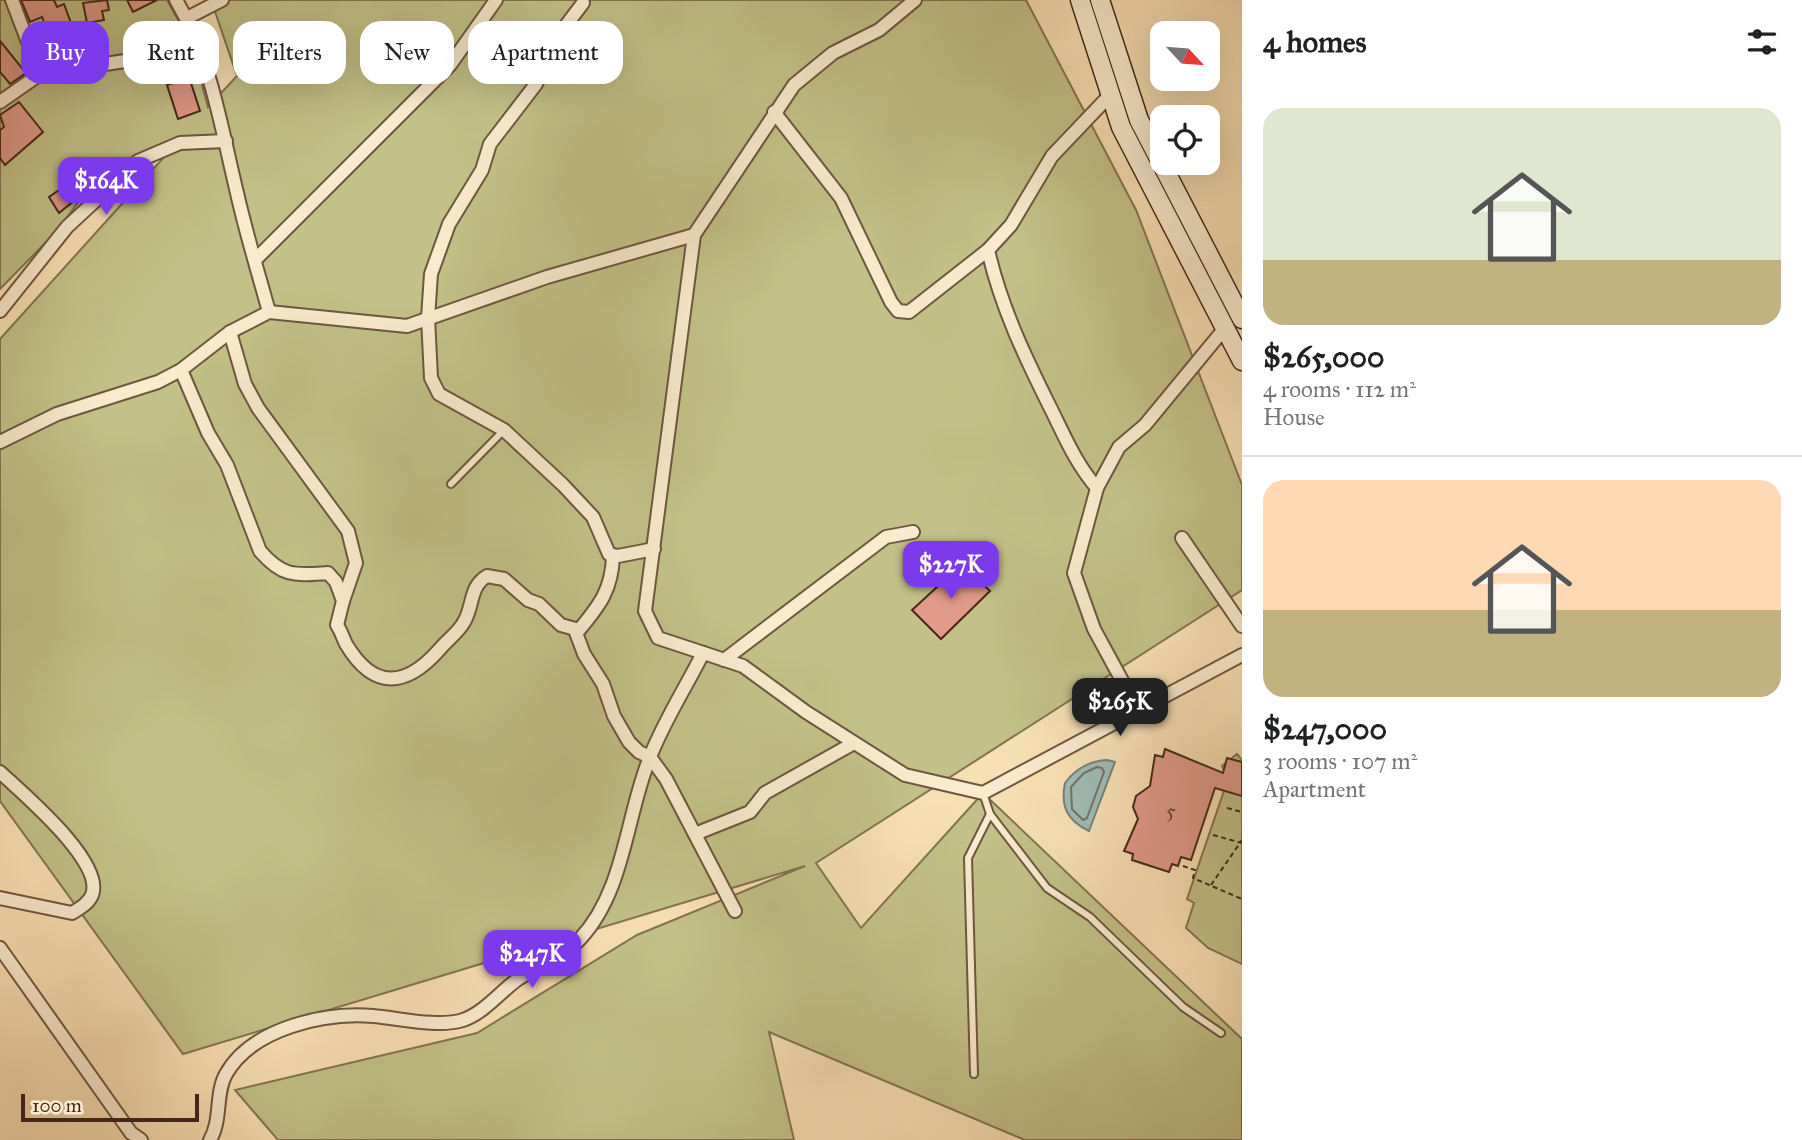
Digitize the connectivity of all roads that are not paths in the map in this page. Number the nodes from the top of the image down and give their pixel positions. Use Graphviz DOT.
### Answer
graph roads {
  1 [pos="12,0"];
  2 [pos="176,0"];
  3 [pos="222,0"];
  4 [pos="496,0"];
  5 [pos="915,0"];
  6 [pos="1080,0"];
  7 [pos="1100,0"];
  8 [pos="583,3"];
  9 [pos="187,18"];
  10 [pos="188,21"];
  11 [pos="21,24"];
  12 [pos="26,84"];
  13 [pos="209,84"];
  14 [pos="1110,95"];
  15 [pos="0,102"];
  16 [pos="774,112"];
  17 [pos="226,141"];
  18 [pos="694,235"];
  19 [pos="988,250"];
  20 [pos="255,260"];
  21 [pos="0,311"];
  22 [pos="270,312"];
  23 [pos="1242,317"];
  24 [pos="428,318"];
  25 [pos="1225,328"];
  26 [pos="230,332"];
  27 [pos="1242,361"];
  28 [pos="181,370"];
  29 [pos="504,430"];
  30 [pos="0,442"];
  31 [pos="451,484"];
  32 [pos="1097,488"];
  33 [pos="913,532"];
  34 [pos="1182,538"];
  35 [pos="654,549"];
  36 [pos="613,556"];
  37 [pos="343,601"];
  38 [pos="1242,626"];
  39 [pos="575,630"];
  40 [pos="703,653"];
  41 [pos="1242,655"];
  42 [pos="724,660"];
  43 [pos="1138,710"];
  44 [pos="854,743"];
  45 [pos="650,757"];
  46 [pos="0,772"];
  47 [pos="983,793"];
  48 [pos="990,814"];
  49 [pos="695,834"];
  50 [pos="0,898"];
  51 [pos="734,911"];
  52 [pos="0,948"];
  53 [pos="1221,1033"];
  54 [pos="974,1074"];
  55 [pos="141,1140"];
  56 [pos="210,1140"];
  1 -- 11 [label="street"];
  2 -- 9 [label="street"];
  3 -- 9 [label="street"];
  4 -- 20 [label="street"];
  5 -- 16 [label="street"];
  6 -- 14 [label="street"];
  7 -- 23 [label="street"];
  8 -- 24 [label="street"];
  9 -- 10 [label="street"];
  12 -- 15 [label="street"];
  13 -- 17 [label="street"];
  14 -- 19 [label="street"];
  14 -- 25 [label="street"];
  16 -- 18 [label="street"];
  16 -- 19 [label="street"];
  17 -- 20 [label="street"];
  17 -- 21 [label="street"];
  18 -- 24 [label="street"];
  18 -- 35 [label="street"];
  19 -- 32 [label="street"];
  20 -- 22 [label="street"];
  22 -- 24 [label="street"];
  22 -- 26 [label="street"];
  24 -- 29 [label="street"];
  25 -- 27 [label="street"];
  25 -- 32 [label="street"];
  26 -- 28 [label="street"];
  26 -- 37 [label="street"];
  28 -- 30 [label="street"];
  28 -- 37 [label="street"];
  29 -- 31 [label="lane"];
  29 -- 36 [label="street"];
  32 -- 43 [label="street"];
  33 -- 42 [label="street"];
  34 -- 38 [label="street"];
  35 -- 36 [label="street"];
  35 -- 40 [label="street"];
  36 -- 39 [label="street"];
  37 -- 39 [label="street"];
  39 -- 45 [label="street"];
  40 -- 42 [label="street"];
  40 -- 45 [label="street"];
  41 -- 43 [label="street"];
  42 -- 44 [label="street"];
  43 -- 47 [label="street"];
  44 -- 47 [label="street"];
  44 -- 49 [label="street"];
  45 -- 49 [label="street"];
  45 -- 56 [label="street"];
  46 -- 50 [label="street"];
  47 -- 48 [label="lane"];
  48 -- 53 [label="lane"];
  48 -- 54 [label="lane"];
  49 -- 51 [label="street"];
  52 -- 55 [label="street"];
}
